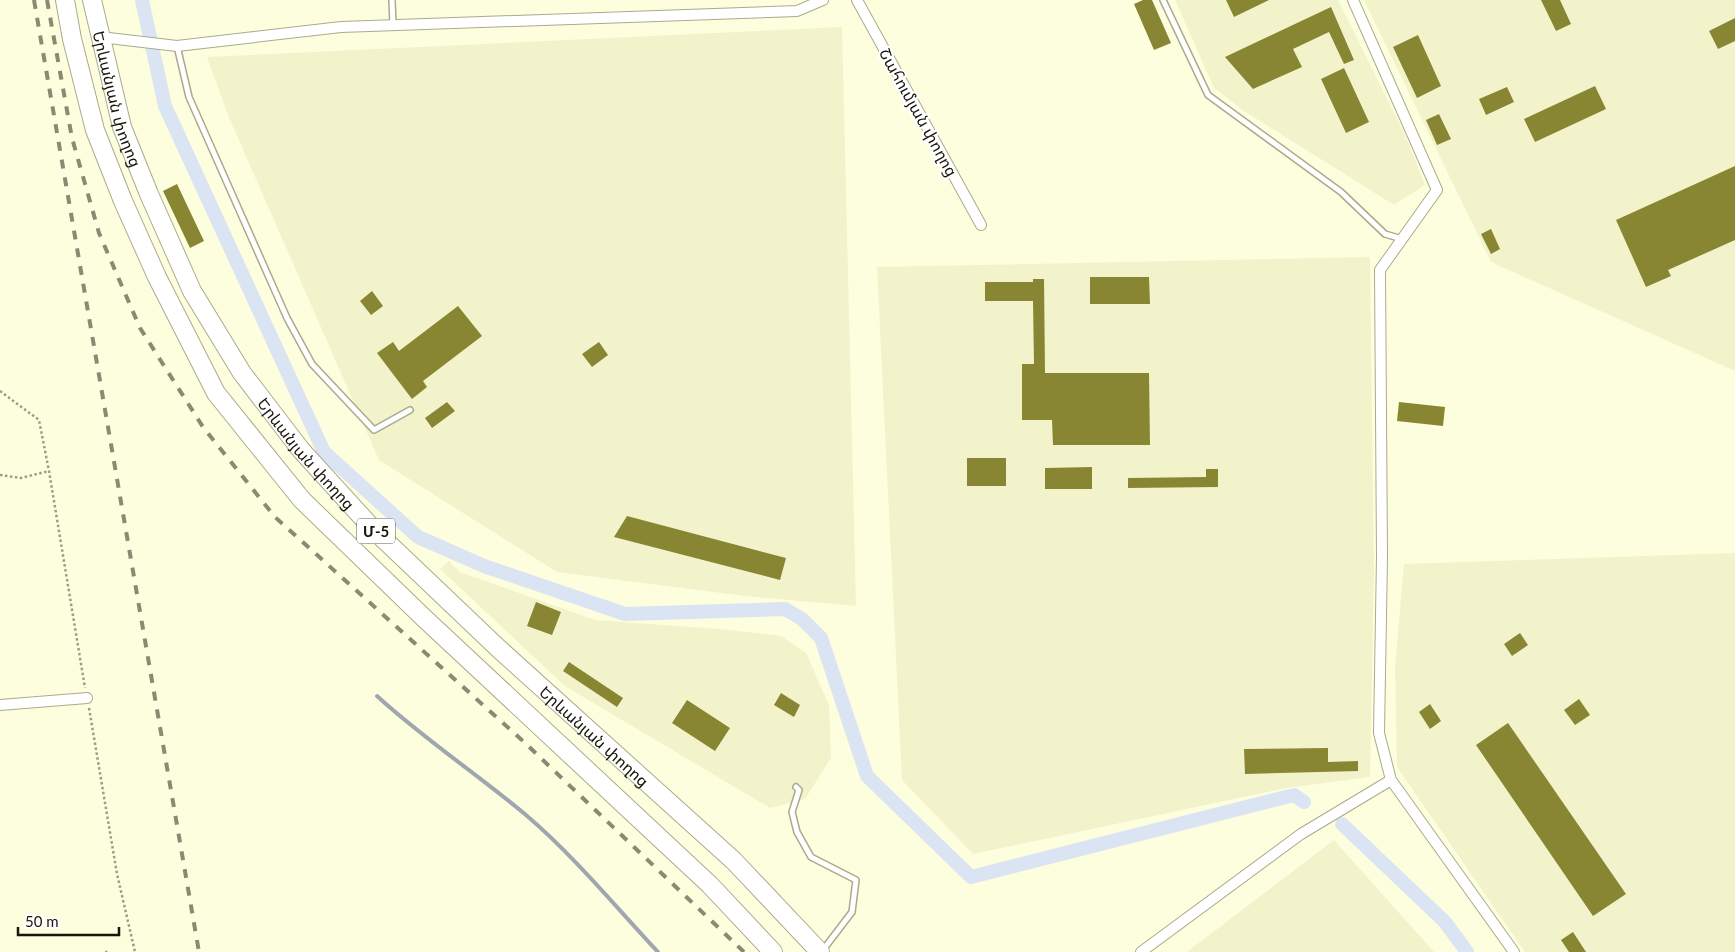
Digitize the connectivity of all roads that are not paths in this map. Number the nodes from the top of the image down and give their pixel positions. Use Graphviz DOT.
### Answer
graph roads {
  1 [pos="65,0"];
  2 [pos="92,0"];
  3 [pos="392,0"];
  4 [pos="823,0"];
  5 [pos="857,0"];
  6 [pos="1163,0"];
  7 [pos="1353,0"];
  8 [pos="393,25"];
  9 [pos="100,37"];
  10 [pos="176,46"];
  11 [pos="981,225"];
  12 [pos="1402,239"];
  13 [pos="410,410"];
  14 [pos="87,698"];
  15 [pos="0,705"];
  16 [pos="1391,780"];
  17 [pos="796,786"];
  18 [pos="773,952"];
  19 [pos="821,952"];
  20 [pos="1141,952"];
  21 [pos="1514,952"];
  1 -- 18 [label="highway, Երևանյան փողոց / Մ-5"];
  2 -- 9 [label="highway, Երևանյան փողոց / Մ-5"];
  3 -- 8 [label="lane"];
  4 -- 8 [label="street"];
  5 -- 11 [label="street, Շահումյան փողոց"];
  6 -- 12 [label="lane"];
  7 -- 12 [label="street"];
  8 -- 10 [label="street"];
  9 -- 10 [label="street"];
  9 -- 19 [label="highway, Երևանյան փողոց / Մ-5"];
  10 -- 13 [label="lane"];
  12 -- 16 [label="street"];
  14 -- 15 [label="street"];
  16 -- 20 [label="street"];
  16 -- 21 [label="street"];
  17 -- 19 [label="lane"];
}
